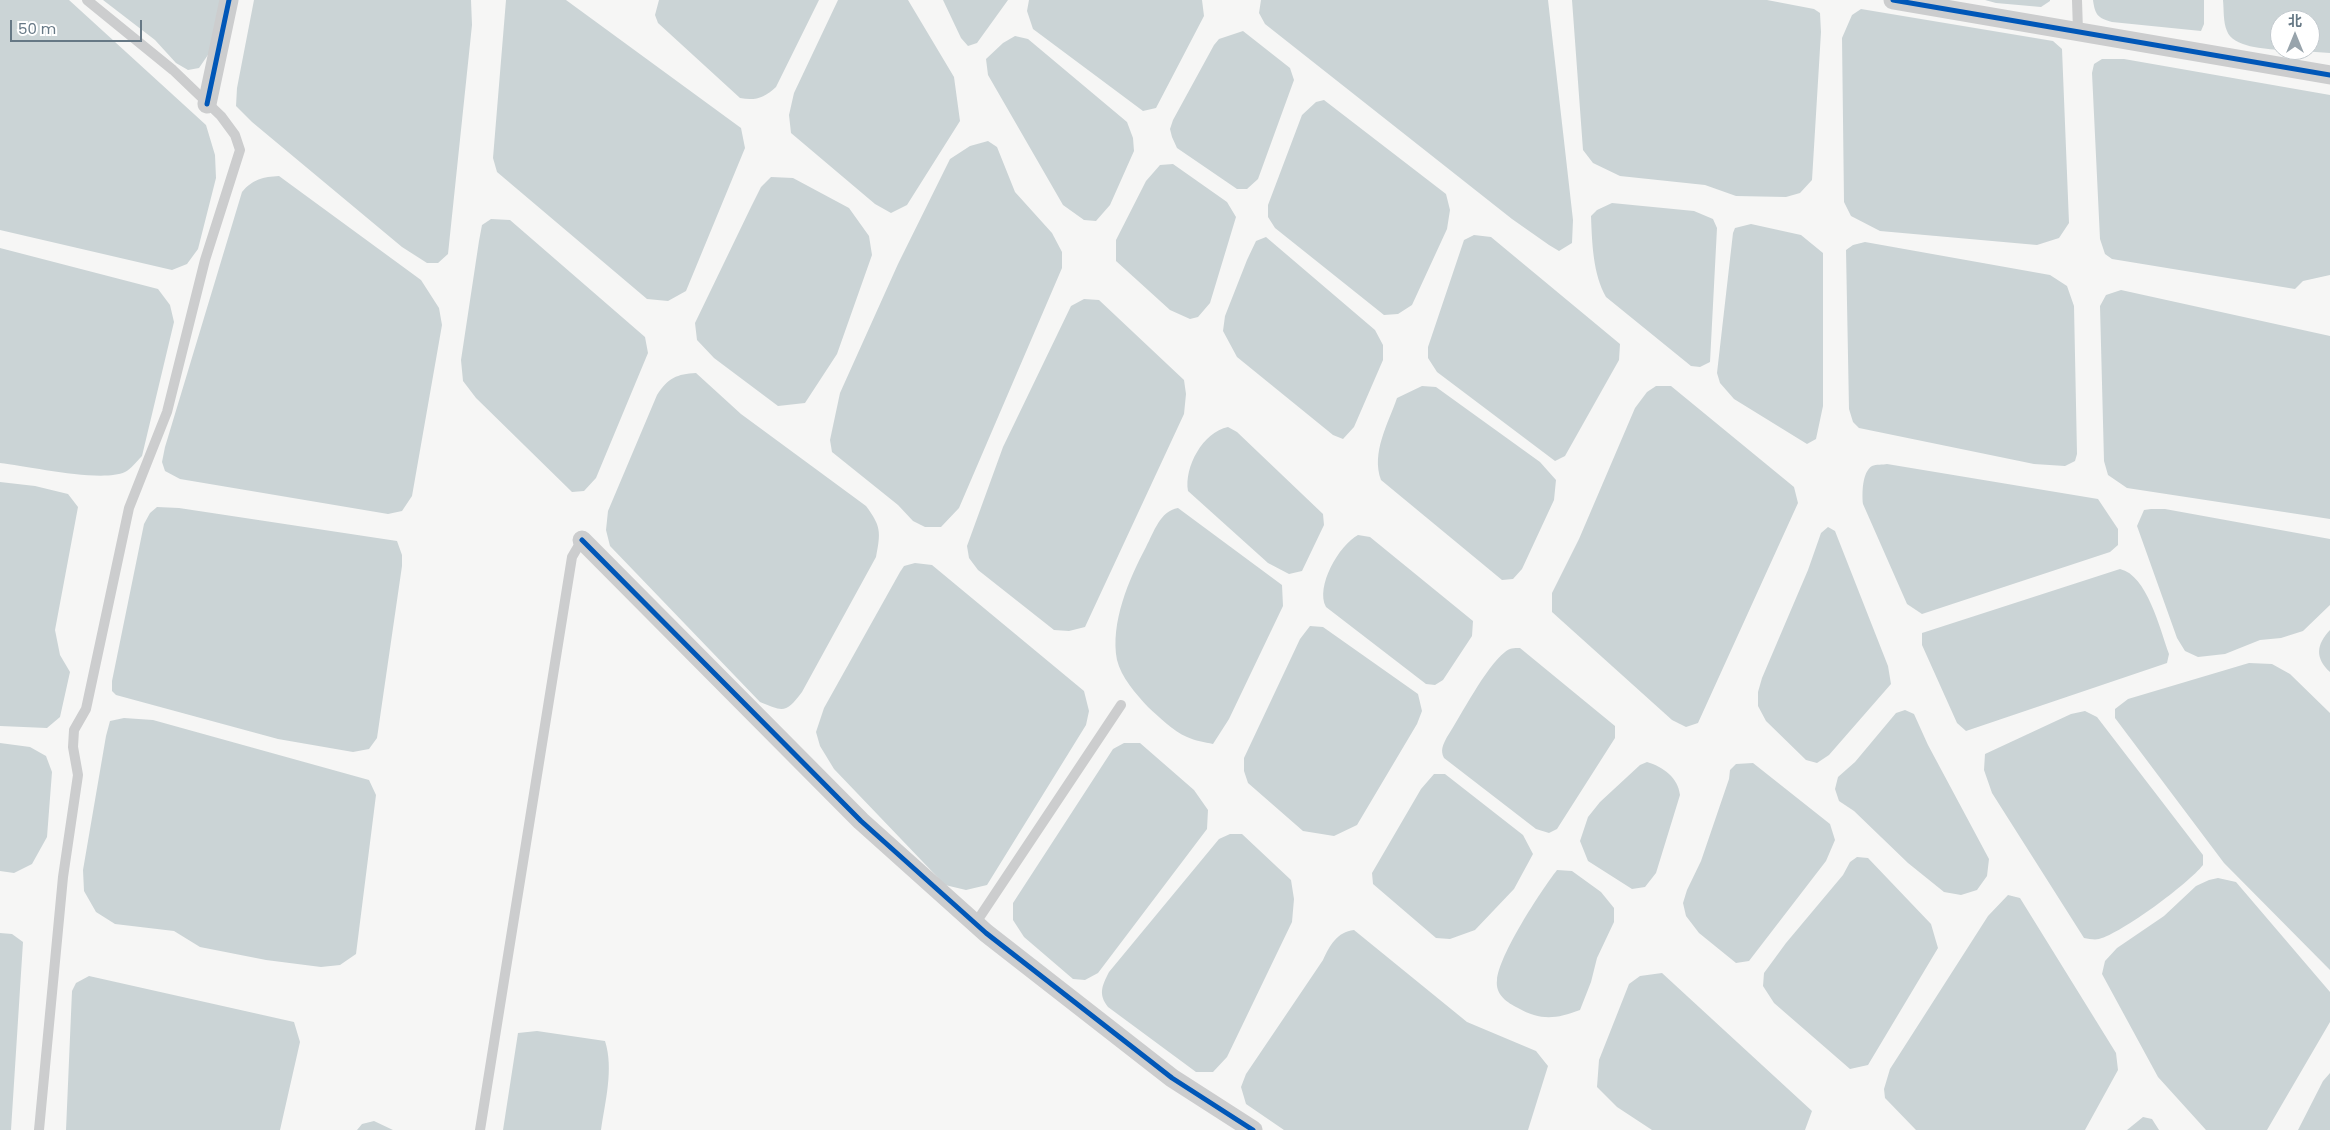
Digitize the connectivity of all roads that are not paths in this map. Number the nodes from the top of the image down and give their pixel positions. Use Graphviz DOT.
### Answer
graph roads {
  1 [pos="87,0"];
  2 [pos="228,0"];
  3 [pos="1893,0"];
  4 [pos="2077,0"];
  5 [pos="2078,32"];
  6 [pos="2330,75"];
  7 [pos="207,104"];
  8 [pos="582,540"];
  9 [pos="1121,705"];
  10 [pos="975,924"];
  11 [pos="39,1130"];
  12 [pos="480,1130"];
  13 [pos="1253,1130"];
  1 -- 7 [label="lane"];
  2 -- 7 [label="street"];
  3 -- 5 [label="street"];
  4 -- 5 [label="lane"];
  5 -- 6 [label="street"];
  7 -- 11 [label="lane"];
  8 -- 10 [label="street"];
  8 -- 12 [label="lane"];
  9 -- 10 [label="lane"];
  10 -- 13 [label="street"];
}
